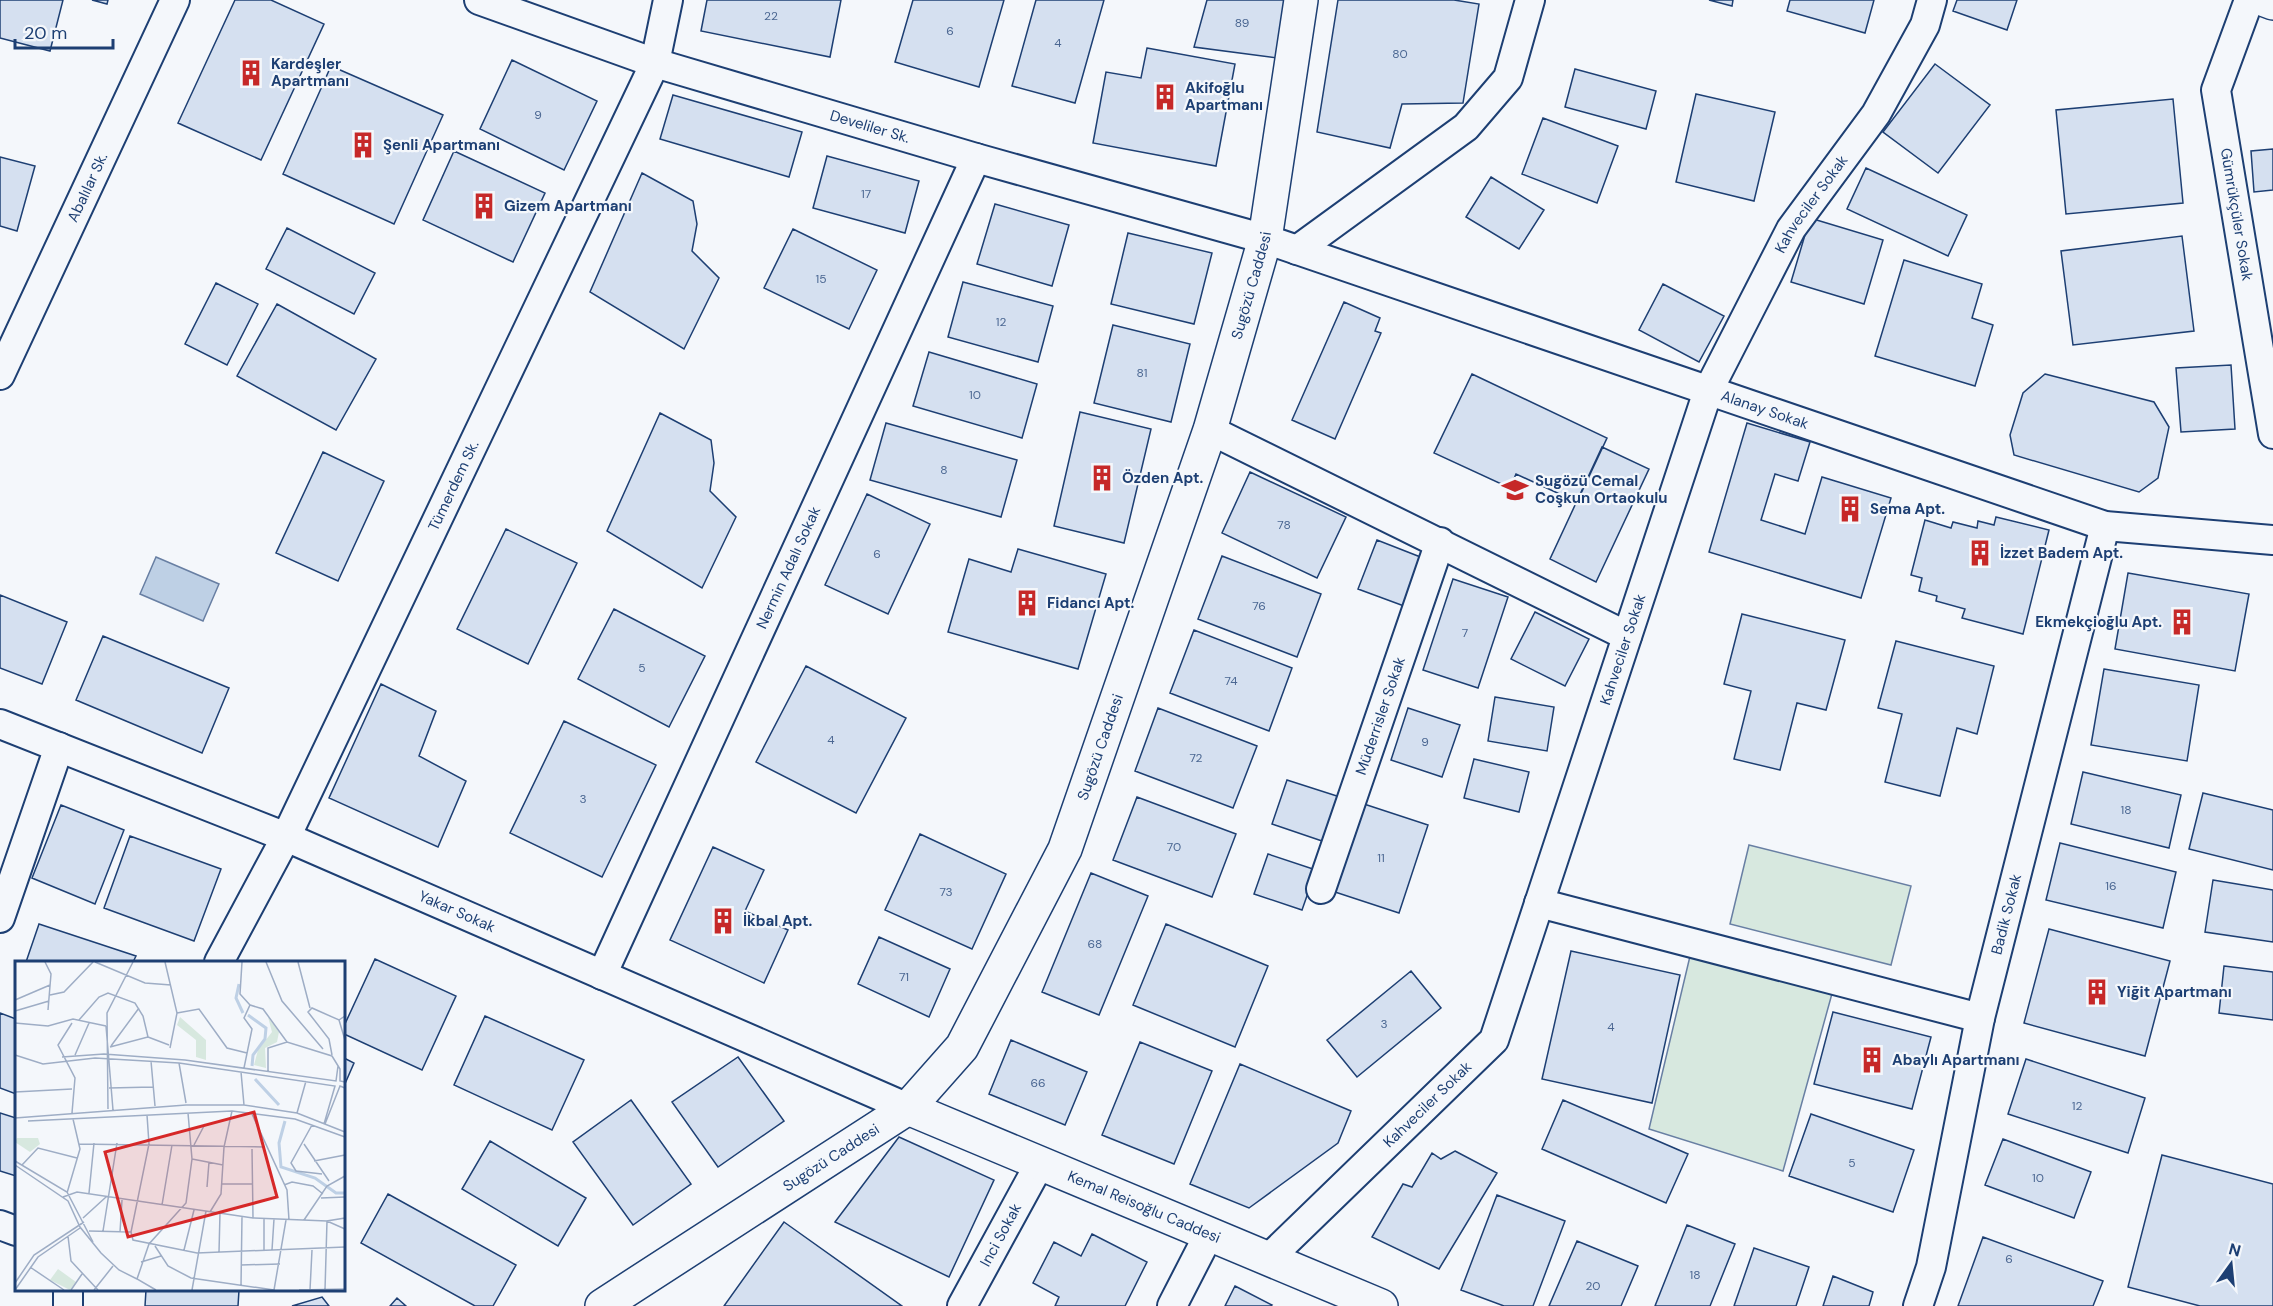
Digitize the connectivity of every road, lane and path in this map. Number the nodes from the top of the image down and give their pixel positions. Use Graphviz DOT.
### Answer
graph roads {
  1 [pos="175,0"];
  2 [pos="479,0"];
  3 [pos="668,0"];
  4 [pos="1300,0"];
  5 [pos="1530,0"];
  6 [pos="1932,0"];
  7 [pos="2248,0"];
  8 [pos="2265,0"];
  9 [pos="2273,3"];
  10 [pos="655,63"];
  11 [pos="976,158"];
  12 [pos="1265,239"];
  13 [pos="1296,250"];
  14 [pos="0,375"];
  15 [pos="1708,391"];
  16 [pos="1210,430"];
  17 [pos="2273,434"];
  18 [pos="2105,526"];
  19 [pos="2273,540"];
  20 [pos="1440,542"];
  21 [pos="1627,636"];
  22 [pos="0,724"];
  23 [pos="59,747"];
  24 [pos="286,837"];
  25 [pos="1321,889"];
  26 [pos="1539,903"];
  27 [pos="0,918"];
  28 [pos="220,961"];
  29 [pos="602,975"];
  30 [pos="1980,1018"];
  31 [pos="908,1108"];
  32 [pos="1040,1163"];
  33 [pos="0,1225"];
  34 [pos="15,1231"];
  35 [pos="1209,1234"];
  36 [pos="1268,1259"];
  37 [pos="602,1306"];
  38 [pos="962,1306"];
  39 [pos="1172,1306"];
  40 [pos="1381,1306"];
  41 [pos="1918,1306"];
  1 -- 14 [label="street, Abalılar Sk."];
  2 -- 10 [label="street, Develiler Sk."];
  3 -- 10 [label="street, Tümerdem Sk."];
  4 -- 12 [label="main road, Sugözü Caddesi"];
  5 -- 13 [label="street"];
  6 -- 15 [label="street, Kahveciler Sokak"];
  7 -- 17 [label="street, Gümrükçüler Sokak"];
  8 -- 9 [label="main road"];
  10 -- 11 [label="street, Develiler Sk."];
  10 -- 24 [label="street, Tümerdem Sk."];
  11 -- 12 [label="street, Develiler Sk."];
  11 -- 29 [label="street, Nermin Adalı Sokak"];
  12 -- 13 [label="street, Alanay Sokak"];
  12 -- 16 [label="main road, Sugözü Caddesi"];
  13 -- 15 [label="street, Alanay Sokak"];
  15 -- 18 [label="street, Alanay Sokak"];
  15 -- 21 [label="street, Kahveciler Sokak"];
  16 -- 20 [label="street"];
  16 -- 31 [label="main road, Sugözü Caddesi"];
  18 -- 19 [label="street, Alanay Sokak"];
  18 -- 30 [label="street, Badik Sokak"];
  20 -- 21 [label="street"];
  20 -- 25 [label="street, Müderrisler Sokak"];
  21 -- 26 [label="street, Kahveciler Sokak"];
  22 -- 23 [label="street, Yakar Sokak"];
  23 -- 24 [label="street, Yakar Sokak"];
  23 -- 27 [label="street"];
  24 -- 28 [label="street, Tümerdem Sk."];
  24 -- 29 [label="street, Yakar Sokak"];
  26 -- 30 [label="street"];
  26 -- 36 [label="street, Kahveciler Sokak"];
  29 -- 31 [label="street, Yakar Sokak"];
  30 -- 41 [label="street, Badik Sokak"];
  31 -- 32 [label="main road, Kemal Reisoğlu Caddesi"];
  31 -- 37 [label="main road, Sugözü Caddesi"];
  32 -- 35 [label="main road, Kemal Reisoğlu Caddesi"];
  32 -- 38 [label="street, Inci Sokak"];
  33 -- 34 [label="street"];
  35 -- 36 [label="main road, Kemal Reisoğlu Caddesi"];
  35 -- 39 [label="street"];
  36 -- 40 [label="main road, Kemal Reisoğlu Caddesi"];
}
